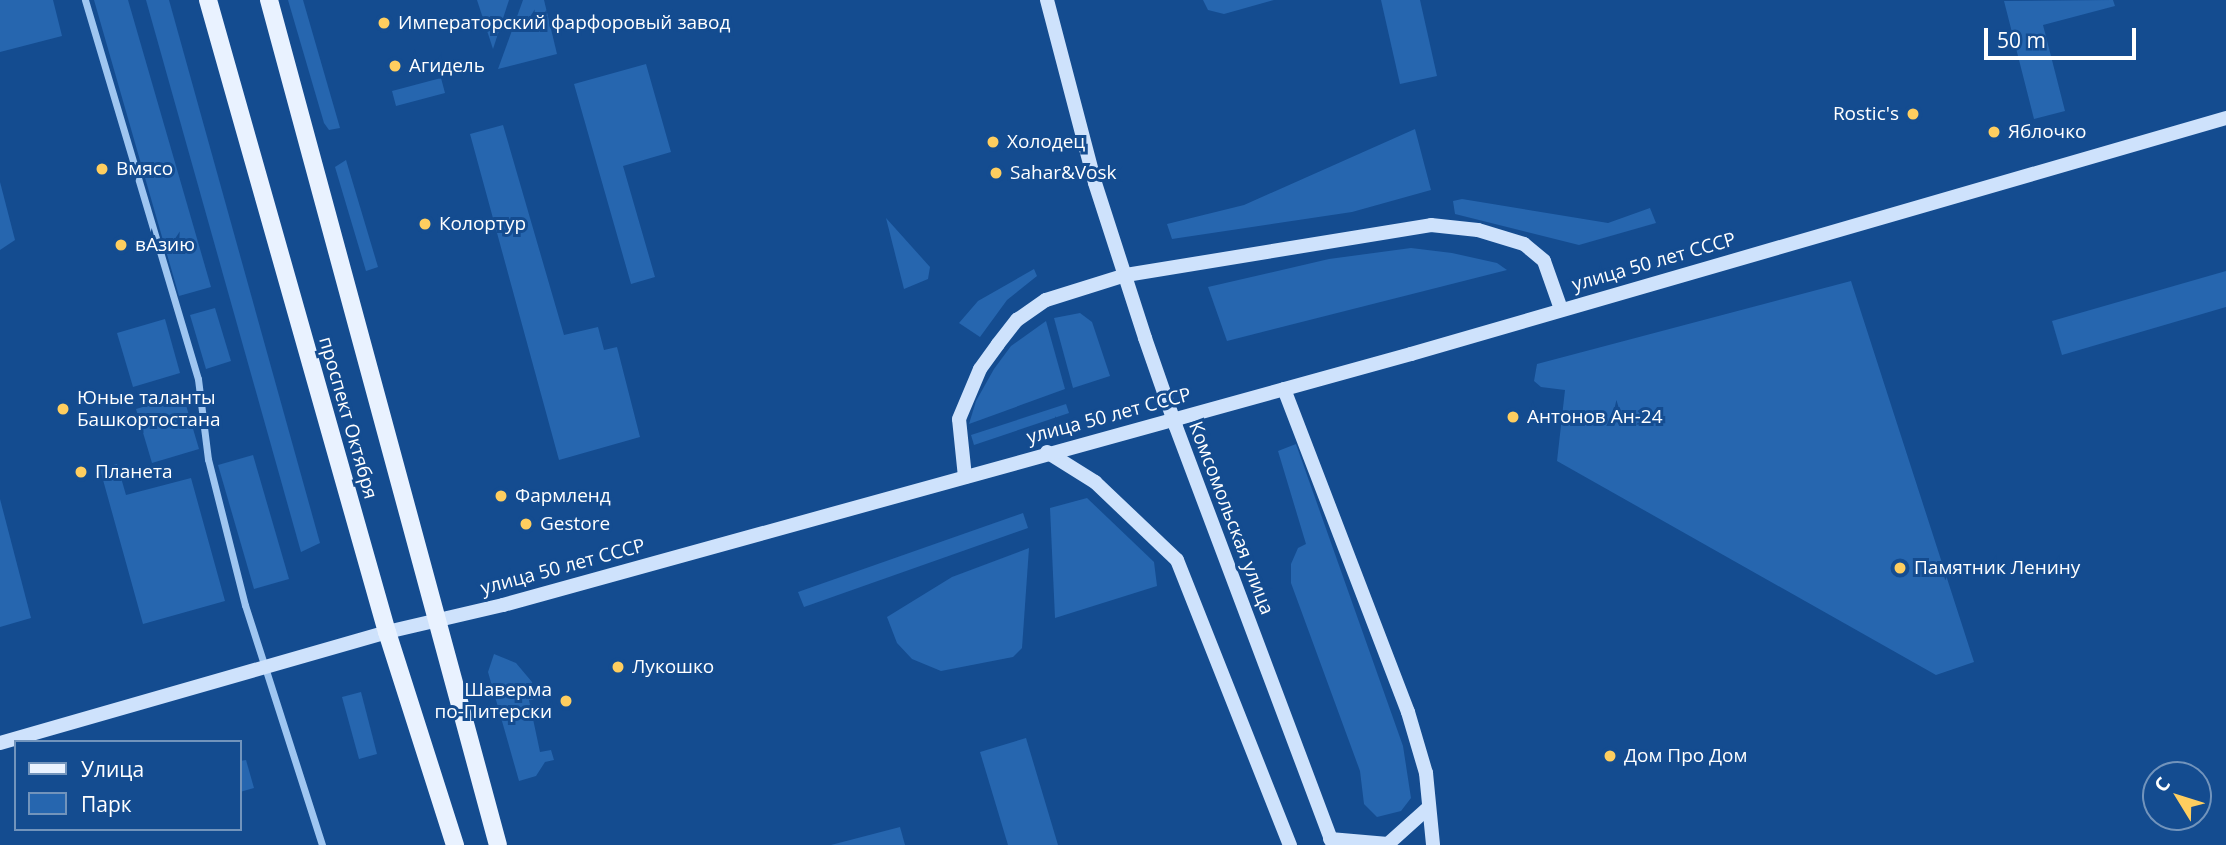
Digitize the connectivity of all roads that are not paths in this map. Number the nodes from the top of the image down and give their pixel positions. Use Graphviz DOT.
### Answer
graph roads {
  1 [pos="85,0"];
  2 [pos="208,0"];
  3 [pos="269,0"];
  4 [pos="1046,0"];
  5 [pos="2226,118"];
  6 [pos="1126,275"];
  7 [pos="1561,309"];
  8 [pos="1284,389"];
  9 [pos="1047,452"];
  10 [pos="965,477"];
  11 [pos="439,619"];
  12 [pos="387,632"];
  13 [pos="263,667"];
  14 [pos="0,743"];
  15 [pos="1428,808"];
  16 [pos="1331,842"];
  17 [pos="322,845"];
  18 [pos="456,845"];
  19 [pos="498,845"];
  20 [pos="1290,845"];
  21 [pos="1433,845"];
  1 -- 13 [label="street"];
  2 -- 12 [label="main road, проспект Октября"];
  3 -- 11 [label="main road, проспект Октября"];
  4 -- 6 [label="main road, Комсомольская улица"];
  5 -- 7 [label="main road, улица 50 лет СССР"];
  6 -- 7 [label="main road"];
  6 -- 10 [label="main road"];
  6 -- 16 [label="main road, Комсомольская улица, bridge"];
  7 -- 8 [label="main road, улица 50 лет СССР"];
  8 -- 9 [label="main road, улица 50 лет СССР"];
  8 -- 15 [label="main road"];
  9 -- 10 [label="main road, улица 50 лет СССР"];
  9 -- 20 [label="main road"];
  10 -- 11 [label="main road, улица 50 лет СССР"];
  11 -- 12 [label="main road, улица 50 лет СССР"];
  11 -- 19 [label="main road, проспект Октября"];
  12 -- 13 [label="main road, улица 50 лет СССР"];
  12 -- 18 [label="main road, проспект Октября"];
  13 -- 14 [label="main road, улица 50 лет СССР"];
  13 -- 17 [label="street"];
  15 -- 16 [label="main road"];
  15 -- 21 [label="main road"];
}
